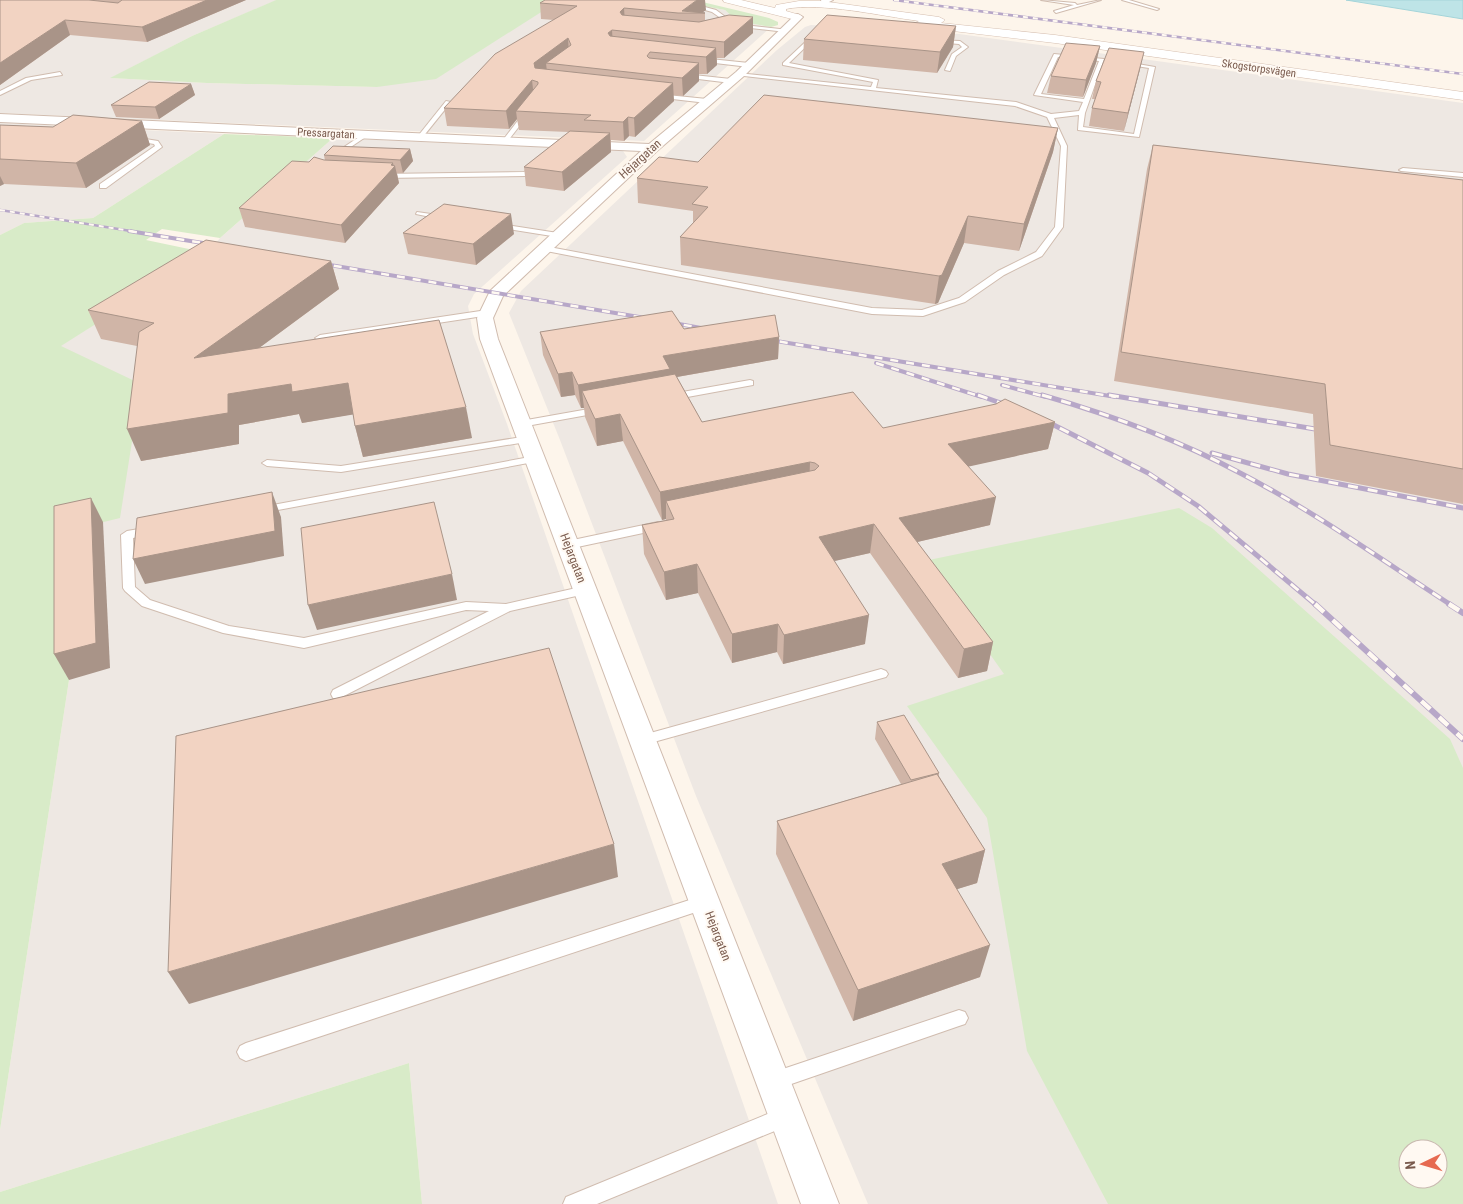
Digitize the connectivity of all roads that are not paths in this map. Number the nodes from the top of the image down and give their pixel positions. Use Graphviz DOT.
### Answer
graph roads {
  1 [pos="728,0"];
  2 [pos="826,0"];
  3 [pos="1042,0"];
  4 [pos="1099,0"];
  5 [pos="1124,0"];
  6 [pos="679,3"];
  7 [pos="1080,5"];
  8 [pos="846,7"];
  9 [pos="1157,9"];
  10 [pos="1056,12"];
  11 [pos="796,13"];
  12 [pos="834,17"];
  13 [pos="852,20"];
  14 [pos="734,25"];
  15 [pos="724,28"];
  16 [pos="821,29"];
  17 [pos="1055,39"];
  18 [pos="930,40"];
  19 [pos="691,59"];
  20 [pos="1102,60"];
  21 [pos="1110,62"];
  22 [pos="1118,63"];
  23 [pos="948,70"];
  24 [pos="60,74"];
  25 [pos="672,74"];
  26 [pos="740,74"];
  27 [pos="872,89"];
  28 [pos="0,93"];
  29 [pos="651,96"];
  30 [pos="1463,96"];
  31 [pos="536,101"];
  32 [pos="707,101"];
  33 [pos="1086,101"];
  34 [pos="448,102"];
  35 [pos="1082,113"];
  36 [pos="1050,116"];
  37 [pos="0,118"];
  38 [pos="62,120"];
  39 [pos="102,122"];
  40 [pos="48,128"];
  41 [pos="88,131"];
  42 [pos="367,134"];
  43 [pos="420,137"];
  44 [pos="128,138"];
  45 [pos="506,141"];
  46 [pos="652,148"];
  47 [pos="549,156"];
  48 [pos="324,164"];
  49 [pos="1403,170"];
  50 [pos="1463,175"];
  51 [pos="378,176"];
  52 [pos="103,186"];
  53 [pos="420,214"];
  54 [pos="450,218"];
  55 [pos="489,224"];
  56 [pos="551,242"];
  57 [pos="487,313"];
  58 [pos="320,338"];
  59 [pos="750,383"];
  60 [pos="664,398"];
  61 [pos="607,408"];
  62 [pos="528,441"];
  63 [pos="267,463"];
  64 [pos="253,512"];
  65 [pos="674,522"];
  66 [pos="166,528"];
  67 [pos="568,545"];
  68 [pos="585,590"];
  69 [pos="506,608"];
  70 [pos="881,674"];
  71 [pos="338,694"];
  72 [pos="643,740"];
  73 [pos="705,902"];
  74 [pos="959,1018"];
  75 [pos="246,1052"];
  76 [pos="774,1081"];
  77 [pos="787,1116"];
  78 [pos="573,1204"];
  79 [pos="820,1204"];
  1 -- 11 [label="main road"];
  2 -- 8 [label="main road, Skogstorpsvägen"];
  2 -- 11 [label="main road, Skogstorpsvägen"];
  3 -- 7 [label="lane"];
  4 -- 7 [label="lane"];
  5 -- 9 [label="lane"];
  6 -- 14 [label="lane"];
  7 -- 10 [label="lane"];
  8 -- 12 [label="main road"];
  8 -- 17 [label="main road, Skogstorpsvägen"];
  11 -- 14 [label="lane"];
  11 -- 26 [label="street, Hejargatan"];
  13 -- 17 [label="main road, Skogstorpsvägen"];
  14 -- 15 [label="lane"];
  16 -- 27 [label="lane"];
  17 -- 30 [label="main road, Skogstorpsvägen"];
  18 -- 23 [label="lane"];
  19 -- 26 [label="lane"];
  20 -- 21 [label="lane"];
  20 -- 33 [label="lane"];
  20 -- 33 [label="lane"];
  22 -- 35 [label="lane"];
  24 -- 28 [label="lane"];
  25 -- 26 [label="lane"];
  26 -- 27 [label="lane"];
  26 -- 32 [label="street, Hejargatan"];
  27 -- 36 [label="lane"];
  29 -- 32 [label="lane"];
  31 -- 45 [label="lane"];
  32 -- 46 [label="street, Hejargatan"];
  33 -- 35 [label="lane"];
  34 -- 43 [label="lane"];
  35 -- 36 [label="lane"];
  36 -- 56 [label="lane"];
  37 -- 38 [label="street, Pressargatan"];
  38 -- 39 [label="street, Pressargatan"];
  38 -- 40 [label="lane"];
  39 -- 41 [label="lane"];
  39 -- 42 [label="street, Pressargatan"];
  42 -- 43 [label="street, Pressargatan"];
  42 -- 48 [label="lane"];
  43 -- 45 [label="street, Pressargatan"];
  44 -- 52 [label="lane"];
  45 -- 46 [label="street, Pressargatan"];
  46 -- 56 [label="street, Hejargatan"];
  47 -- 51 [label="lane"];
  49 -- 50 [label="lane"];
  53 -- 54 [label="lane"];
  55 -- 56 [label="lane"];
  56 -- 57 [label="street, Hejargatan"];
  57 -- 58 [label="lane"];
  57 -- 62 [label="street, Hejargatan"];
  59 -- 60 [label="lane"];
  61 -- 62 [label="lane"];
  62 -- 63 [label="lane"];
  62 -- 64 [label="lane"];
  62 -- 67 [label="street, Hejargatan"];
  65 -- 67 [label="lane"];
  66 -- 69 [label="lane"];
  67 -- 68 [label="street, Hejargatan"];
  68 -- 69 [label="lane"];
  68 -- 72 [label="street, Hejargatan"];
  69 -- 71 [label="lane"];
  70 -- 72 [label="lane"];
  72 -- 73 [label="street, Hejargatan"];
  73 -- 75 [label="lane"];
  73 -- 76 [label="street, Hejargatan"];
  74 -- 76 [label="lane"];
  76 -- 77 [label="street, Hejargatan"];
  77 -- 78 [label="lane"];
  77 -- 79 [label="street, Hejargatan"];
}
